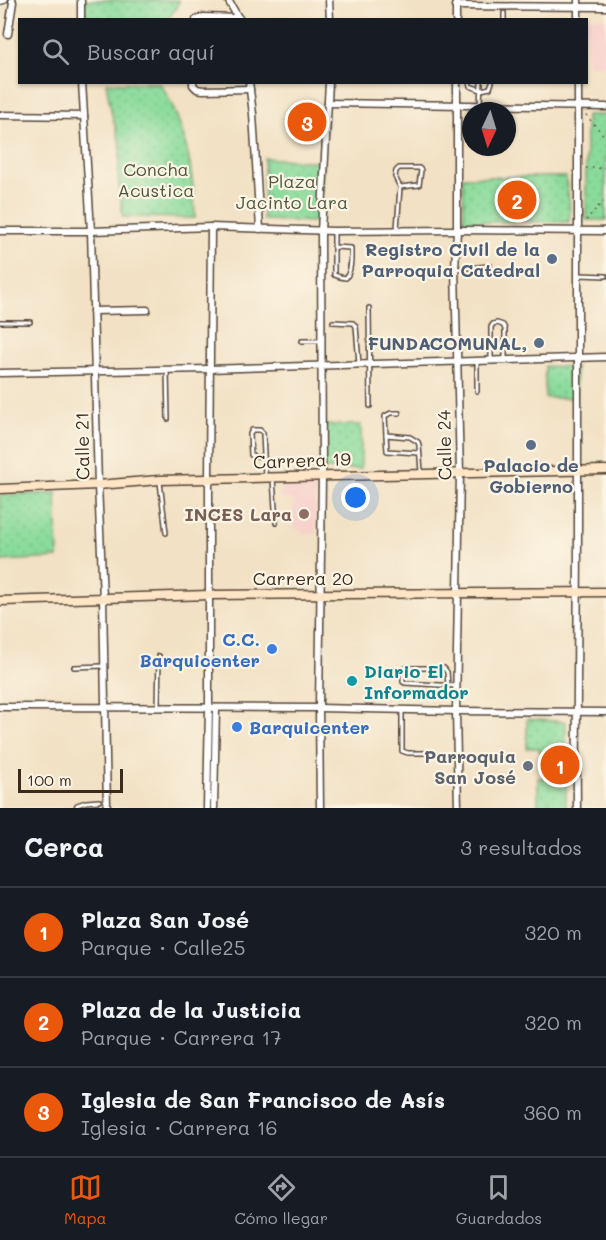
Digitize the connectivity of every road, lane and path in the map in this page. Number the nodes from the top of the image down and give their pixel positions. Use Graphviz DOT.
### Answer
graph roads {
  1 [pos="12,0"];
  2 [pos="81,0"];
  3 [pos="228,0"];
  4 [pos="329,0"];
  5 [pos="455,3"];
  6 [pos="565,3"];
  7 [pos="578,3"];
  8 [pos="606,7"];
  9 [pos="504,13"];
  10 [pos="81,18"];
  11 [pos="201,18"];
  12 [pos="221,18"];
  13 [pos="238,18"];
  14 [pos="330,18"];
  15 [pos="456,18"];
  16 [pos="504,18"];
  17 [pos="8,34"];
  18 [pos="82,84"];
  19 [pos="194,84"];
  20 [pos="328,84"];
  21 [pos="458,84"];
  22 [pos="470,84"];
  23 [pos="481,84"];
  24 [pos="491,84"];
  25 [pos="578,84"];
  26 [pos="250,86"];
  27 [pos="481,90"];
  28 [pos="480,102"];
  29 [pos="328,103"];
  30 [pos="458,105"];
  31 [pos="462,105"];
  32 [pos="516,105"];
  33 [pos="578,106"];
  34 [pos="606,106"];
  35 [pos="0,115"];
  36 [pos="586,115"];
  37 [pos="84,116"];
  38 [pos="606,138"];
  39 [pos="586,168"];
  40 [pos="606,168"];
  41 [pos="400,187"];
  42 [pos="606,198"];
  43 [pos="586,220"];
  44 [pos="211,227"];
  45 [pos="260,229"];
  46 [pos="457,230"];
  47 [pos="0,231"];
  48 [pos="90,231"];
  49 [pos="321,231"];
  50 [pos="334,231"];
  51 [pos="397,231"];
  52 [pos="579,231"];
  53 [pos="606,231"];
  54 [pos="334,247"];
  55 [pos="490,266"];
  56 [pos="454,269"];
  57 [pos="580,275"];
  58 [pos="606,276"];
  59 [pos="369,308"];
  60 [pos="147,310"];
  61 [pos="93,311"];
  62 [pos="0,322"];
  63 [pos="30,322"];
  64 [pos="333,322"];
  65 [pos="302,341"];
  66 [pos="321,341"];
  67 [pos="606,357"];
  68 [pos="578,358"];
  69 [pos="491,360"];
  70 [pos="505,360"];
  71 [pos="477,361"];
  72 [pos="457,362"];
  73 [pos="359,364"];
  74 [pos="369,364"];
  75 [pos="321,365"];
  76 [pos="167,369"];
  77 [pos="209,369"];
  78 [pos="95,371"];
  79 [pos="0,373"];
  80 [pos="477,391"];
  81 [pos="370,406"];
  82 [pos="399,412"];
  83 [pos="168,419"];
  84 [pos="386,435"];
  85 [pos="419,453"];
  86 [pos="264,457"];
  87 [pos="579,470"];
  88 [pos="606,470"];
  89 [pos="460,473"];
  90 [pos="421,474"];
  91 [pos="322,476"];
  92 [pos="269,477"];
  93 [pos="208,479"];
  94 [pos="159,480"];
  95 [pos="98,485"];
  96 [pos="0,489"];
  97 [pos="276,523"];
  98 [pos="166,533"];
  99 [pos="578,592"];
  100 [pos="606,592"];
  101 [pos="322,594"];
  102 [pos="458,594"];
  103 [pos="210,595"];
  104 [pos="104,598"];
  105 [pos="0,601"];
  106 [pos="159,656"];
  107 [pos="104,666"];
  108 [pos="74,668"];
  109 [pos="448,686"];
  110 [pos="456,686"];
  111 [pos="0,707"];
  112 [pos="158,707"];
  113 [pos="105,708"];
  114 [pos="212,708"];
  115 [pos="319,708"];
  116 [pos="402,710"];
  117 [pos="456,711"];
  118 [pos="576,712"];
  119 [pos="606,712"];
  120 [pos="429,753"];
  121 [pos="99,801"];
  122 [pos="76,808"];
  123 [pos="107,808"];
  124 [pos="207,808"];
  125 [pos="214,808"];
  126 [pos="320,808"];
  127 [pos="458,808"];
  128 [pos="577,808"];
  1 -- 17 [label="street"];
  2 -- 10 [label="street"];
  3 -- 13 [label="street"];
  4 -- 14 [label="street"];
  5 -- 6 [label="street"];
  5 -- 15 [label="street"];
  6 -- 7 [label="street"];
  7 -- 8 [label="street"];
  9 -- 16 [label="lane"];
  11 -- 12 [label="street"];
  18 -- 37 [label="street, Calle 21"];
  19 -- 26 [label="street"];
  20 -- 29 [label="street"];
  21 -- 30 [label="street, Calle 24"];
  22 -- 27 [label="lane"];
  23 -- 27 [label="lane"];
  24 -- 27 [label="lane"];
  25 -- 33 [label="street"];
  26 -- 45 [label="street"];
  27 -- 28 [label="lane"];
  29 -- 30 [label="street"];
  29 -- 49 [label="street"];
  30 -- 31 [label="street"];
  30 -- 46 [label="street, Calle 24"];
  32 -- 33 [label="street"];
  33 -- 34 [label="street"];
  33 -- 52 [label="street"];
  35 -- 37 [label="street"];
  36 -- 38 [label="path"];
  37 -- 48 [label="street, Calle 21"];
  39 -- 40 [label="path"];
  41 -- 41 [label="lane"];
  41 -- 51 [label="lane"];
  42 -- 43 [label="path"];
  44 -- 45 [label="street"];
  44 -- 48 [label="street"];
  44 -- 77 [label="street"];
  45 -- 49 [label="street"];
  46 -- 51 [label="street"];
  46 -- 52 [label="street"];
  46 -- 56 [label="street, Calle 24"];
  47 -- 48 [label="street"];
  48 -- 61 [label="street, Calle 21"];
  49 -- 50 [label="street"];
  49 -- 66 [label="street"];
  50 -- 51 [label="street"];
  50 -- 54 [label="lane"];
  52 -- 53 [label="street"];
  52 -- 57 [label="street"];
  54 -- 54 [label="lane"];
  55 -- 56 [label="lane"];
  56 -- 72 [label="street, Calle 24"];
  57 -- 58 [label="lane"];
  57 -- 68 [label="street"];
  59 -- 74 [label="lane"];
  60 -- 61 [label="street"];
  61 -- 78 [label="street, Calle 21"];
  62 -- 63 [label="lane"];
  64 -- 73 [label="lane"];
  65 -- 66 [label="lane"];
  66 -- 75 [label="street"];
  67 -- 68 [label="street"];
  68 -- 70 [label="street"];
  68 -- 87 [label="street"];
  69 -- 70 [label="street"];
  69 -- 70 [label="lane"];
  69 -- 71 [label="street"];
  71 -- 72 [label="street"];
  71 -- 80 [label="lane"];
  72 -- 74 [label="street"];
  72 -- 89 [label="street, Calle 24"];
  73 -- 74 [label="street"];
  73 -- 75 [label="street"];
  74 -- 81 [label="lane"];
  75 -- 77 [label="street"];
  75 -- 91 [label="street"];
  76 -- 77 [label="street"];
  76 -- 78 [label="street"];
  76 -- 83 [label="lane"];
  77 -- 93 [label="street"];
  78 -- 79 [label="street"];
  78 -- 95 [label="street, Calle 21"];
  82 -- 84 [label="lane"];
  84 -- 85 [label="lane"];
  84 -- 85 [label="lane"];
  85 -- 90 [label="lane"];
  86 -- 86 [label="lane"];
  86 -- 92 [label="lane"];
  87 -- 88 [label="street, Carrera 19"];
  87 -- 89 [label="street, Carrera 19"];
  87 -- 99 [label="street"];
  89 -- 90 [label="street, Carrera 19"];
  89 -- 102 [label="street, Calle 24"];
  90 -- 91 [label="street, Carrera 19"];
  91 -- 92 [label="street, Carrera 19"];
  91 -- 101 [label="street"];
  92 -- 93 [label="street, Carrera 19"];
  92 -- 97 [label="lane"];
  93 -- 94 [label="street, Carrera 19"];
  93 -- 103 [label="street"];
  94 -- 95 [label="street, Carrera 19"];
  94 -- 98 [label="lane"];
  95 -- 96 [label="street, Carrera 19"];
  95 -- 104 [label="street, Calle 21"];
  99 -- 100 [label="street, Carrera 20"];
  99 -- 102 [label="street, Carrera 20"];
  99 -- 118 [label="street"];
  101 -- 102 [label="street, Carrera 20"];
  101 -- 103 [label="street, Carrera 20"];
  101 -- 115 [label="street"];
  102 -- 110 [label="street, Calle 24"];
  103 -- 104 [label="street, Carrera 20"];
  103 -- 114 [label="street"];
  104 -- 105 [label="street, Carrera 20"];
  104 -- 107 [label="street, Calle 21"];
  106 -- 112 [label="lane"];
  107 -- 108 [label="lane"];
  107 -- 113 [label="street, Calle 21"];
  109 -- 109 [label="lane"];
  109 -- 110 [label="lane"];
  110 -- 117 [label="street, Calle 24"];
  111 -- 113 [label="street"];
  112 -- 113 [label="street"];
  112 -- 114 [label="street"];
  113 -- 123 [label="street, Calle 21"];
  114 -- 115 [label="street"];
  114 -- 124 [label="street"];
  114 -- 125 [label="street"];
  115 -- 116 [label="street"];
  115 -- 126 [label="street"];
  116 -- 117 [label="street"];
  116 -- 120 [label="lane"];
  117 -- 118 [label="street"];
  117 -- 127 [label="street, Calle 24"];
  118 -- 119 [label="street"];
  118 -- 128 [label="street"];
  121 -- 122 [label="lane"];
}
